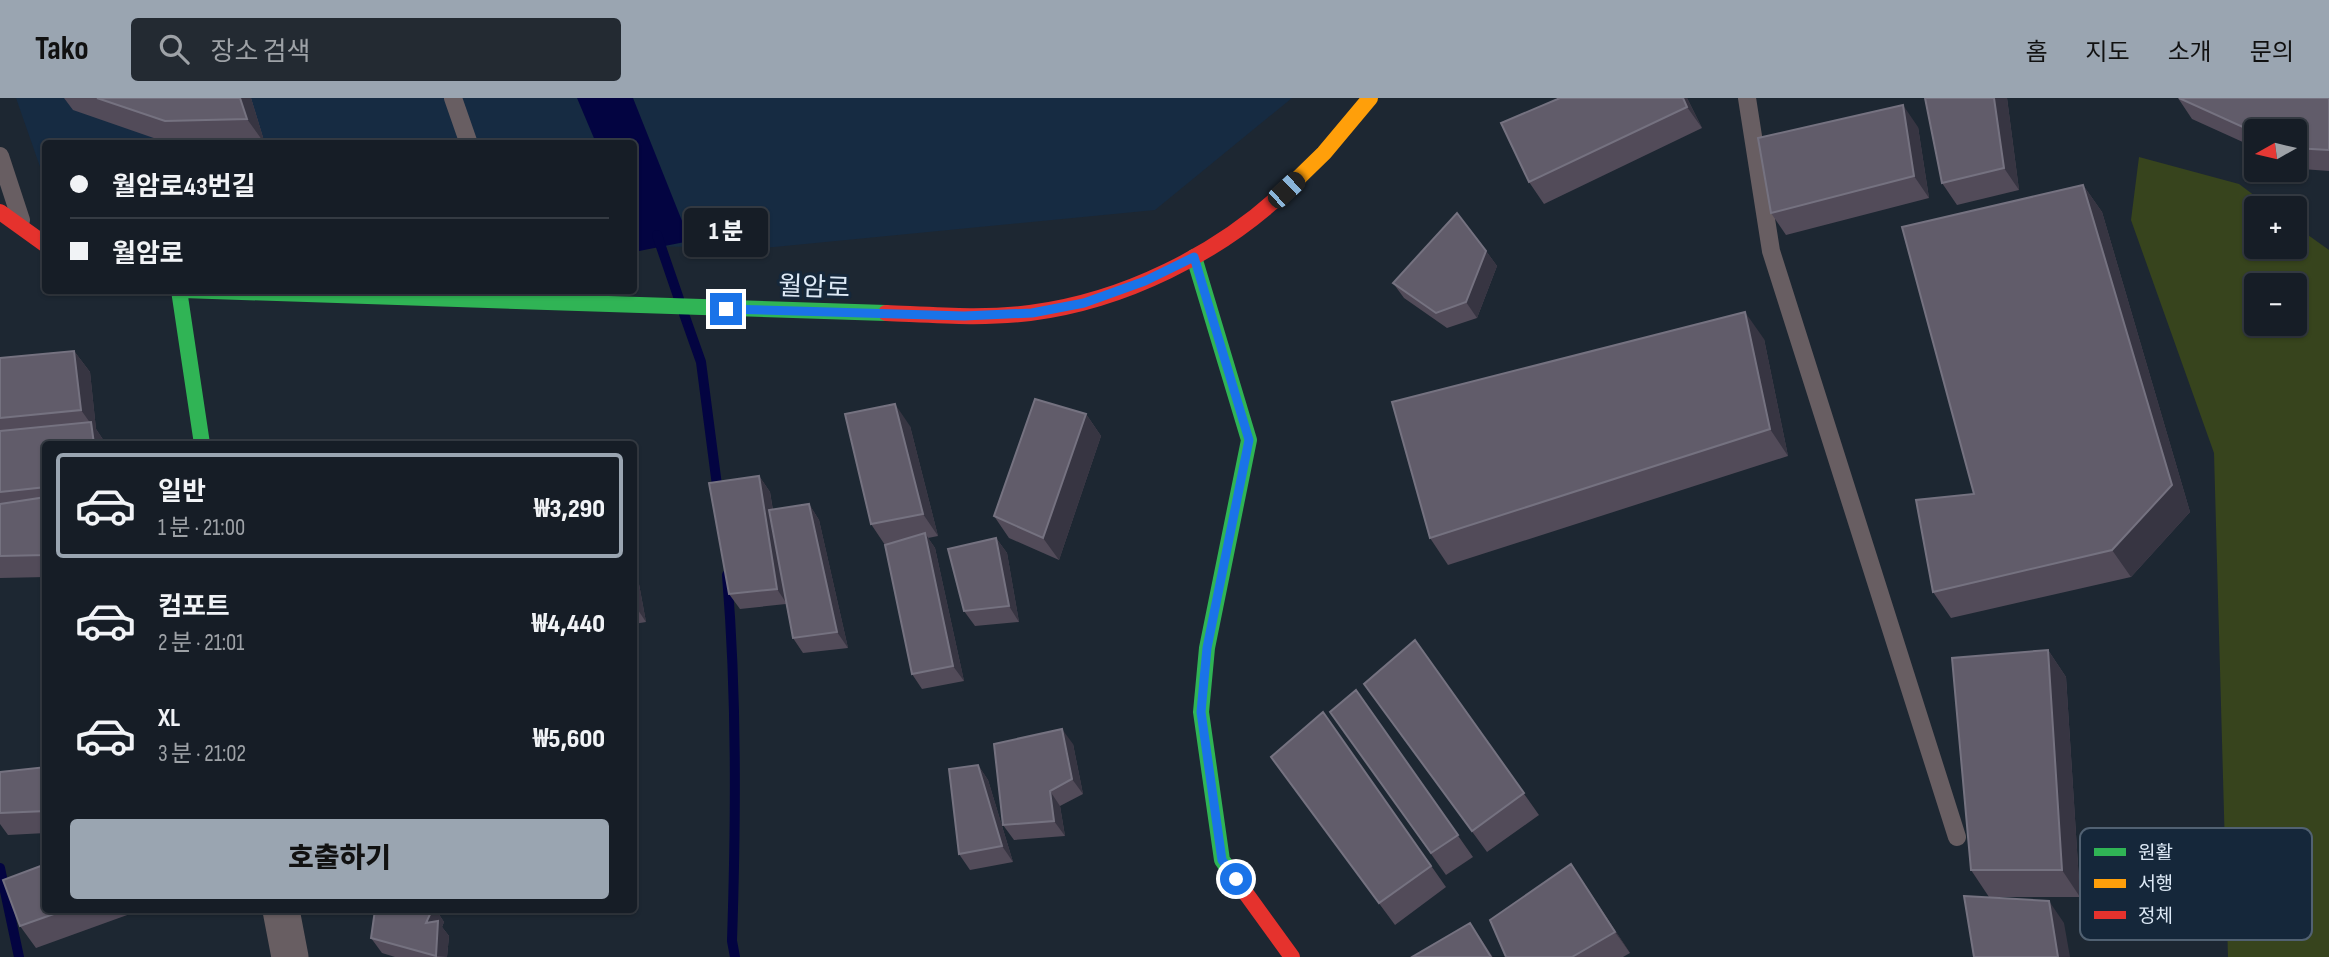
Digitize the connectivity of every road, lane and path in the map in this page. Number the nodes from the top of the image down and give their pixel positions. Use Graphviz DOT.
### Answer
graph roads {
  1 [pos="453,98"];
  2 [pos="1370,98"];
  3 [pos="1747,98"];
  4 [pos="468,140"];
  5 [pos="0,156"];
  6 [pos="0,212"];
  7 [pos="23,227"];
  8 [pos="42,242"];
  9 [pos="1194,257"];
  10 [pos="182,294"];
  11 [pos="410,294"];
  12 [pos="525,296"];
  13 [pos="202,441"];
  14 [pos="1957,837"];
  15 [pos="282,913"];
  16 [pos="290,957"];
  17 [pos="1292,957"];
  1 -- 4 [label="lane"];
  2 -- 9 [label="street, 월암로"];
  3 -- 14 [label="lane"];
  5 -- 7 [label="lane"];
  6 -- 7 [label="street"];
  7 -- 8 [label="street"];
  9 -- 12 [label="street, 월암로"];
  9 -- 17 [label="street"];
  10 -- 13 [label="street"];
  11 -- 12 [label="street, 월암로"];
  15 -- 16 [label="street"];
}
